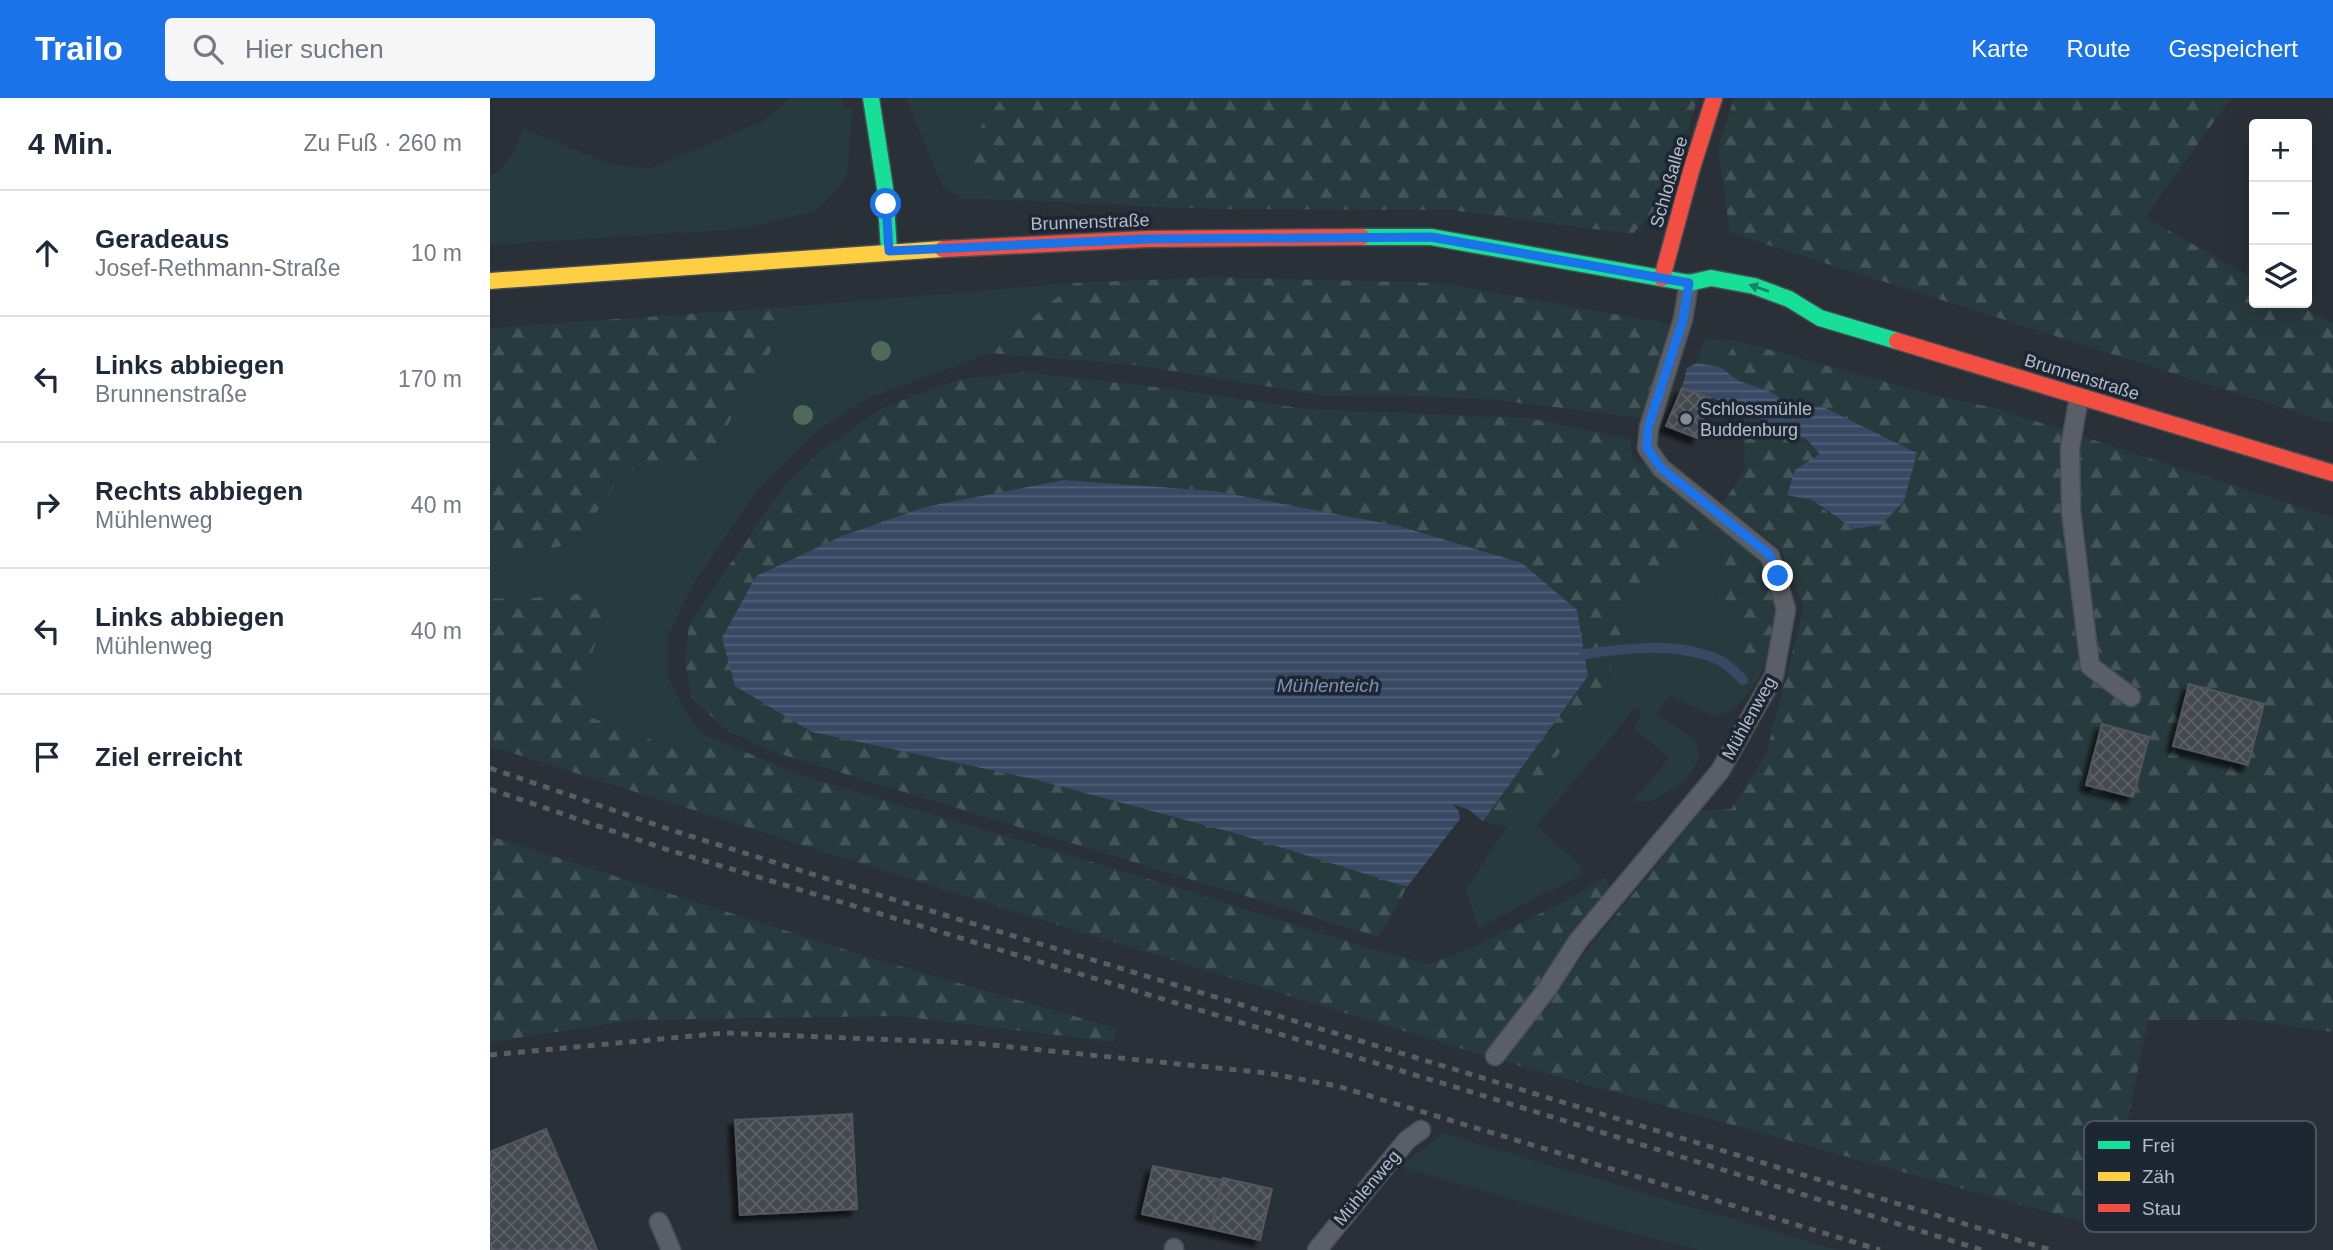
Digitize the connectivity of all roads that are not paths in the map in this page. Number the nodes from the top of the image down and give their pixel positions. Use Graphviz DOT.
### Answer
graph roads {
  1 [pos="871,98"];
  2 [pos="1714,98"];
  3 [pos="889,251"];
  4 [pos="1662,278"];
  5 [pos="490,281"];
  6 [pos="1689,283"];
  7 [pos="1708,297"];
  8 [pos="1785,317"];
  9 [pos="1820,318"];
  10 [pos="2079,397"];
  11 [pos="2333,473"];
  12 [pos="2131,697"];
  13 [pos="1495,1056"];
  14 [pos="1421,1130"];
  15 [pos="659,1222"];
  16 [pos="671,1250"];
  17 [pos="1317,1250"];
  1 -- 3 [label="street"];
  2 -- 4 [label="street, Schloßallee"];
  3 -- 4 [label="street, Brunnenstraße"];
  3 -- 5 [label="street, Brunnenstraße"];
  4 -- 6 [label="street, Brunnenstraße"];
  6 -- 7 [label="street, Brunnenstraße"];
  9 -- 6 [label="street, Brunnenstraße, one-way"];
  6 -- 13 [label="lane, Mühlenweg"];
  8 -- 9 [label="street, Brunnenstraße"];
  9 -- 10 [label="street, Brunnenstraße"];
  10 -- 11 [label="street, Brunnenstraße"];
  10 -- 12 [label="lane"];
  14 -- 17 [label="lane, Mühlenweg"];
  15 -- 16 [label="lane"];
}
